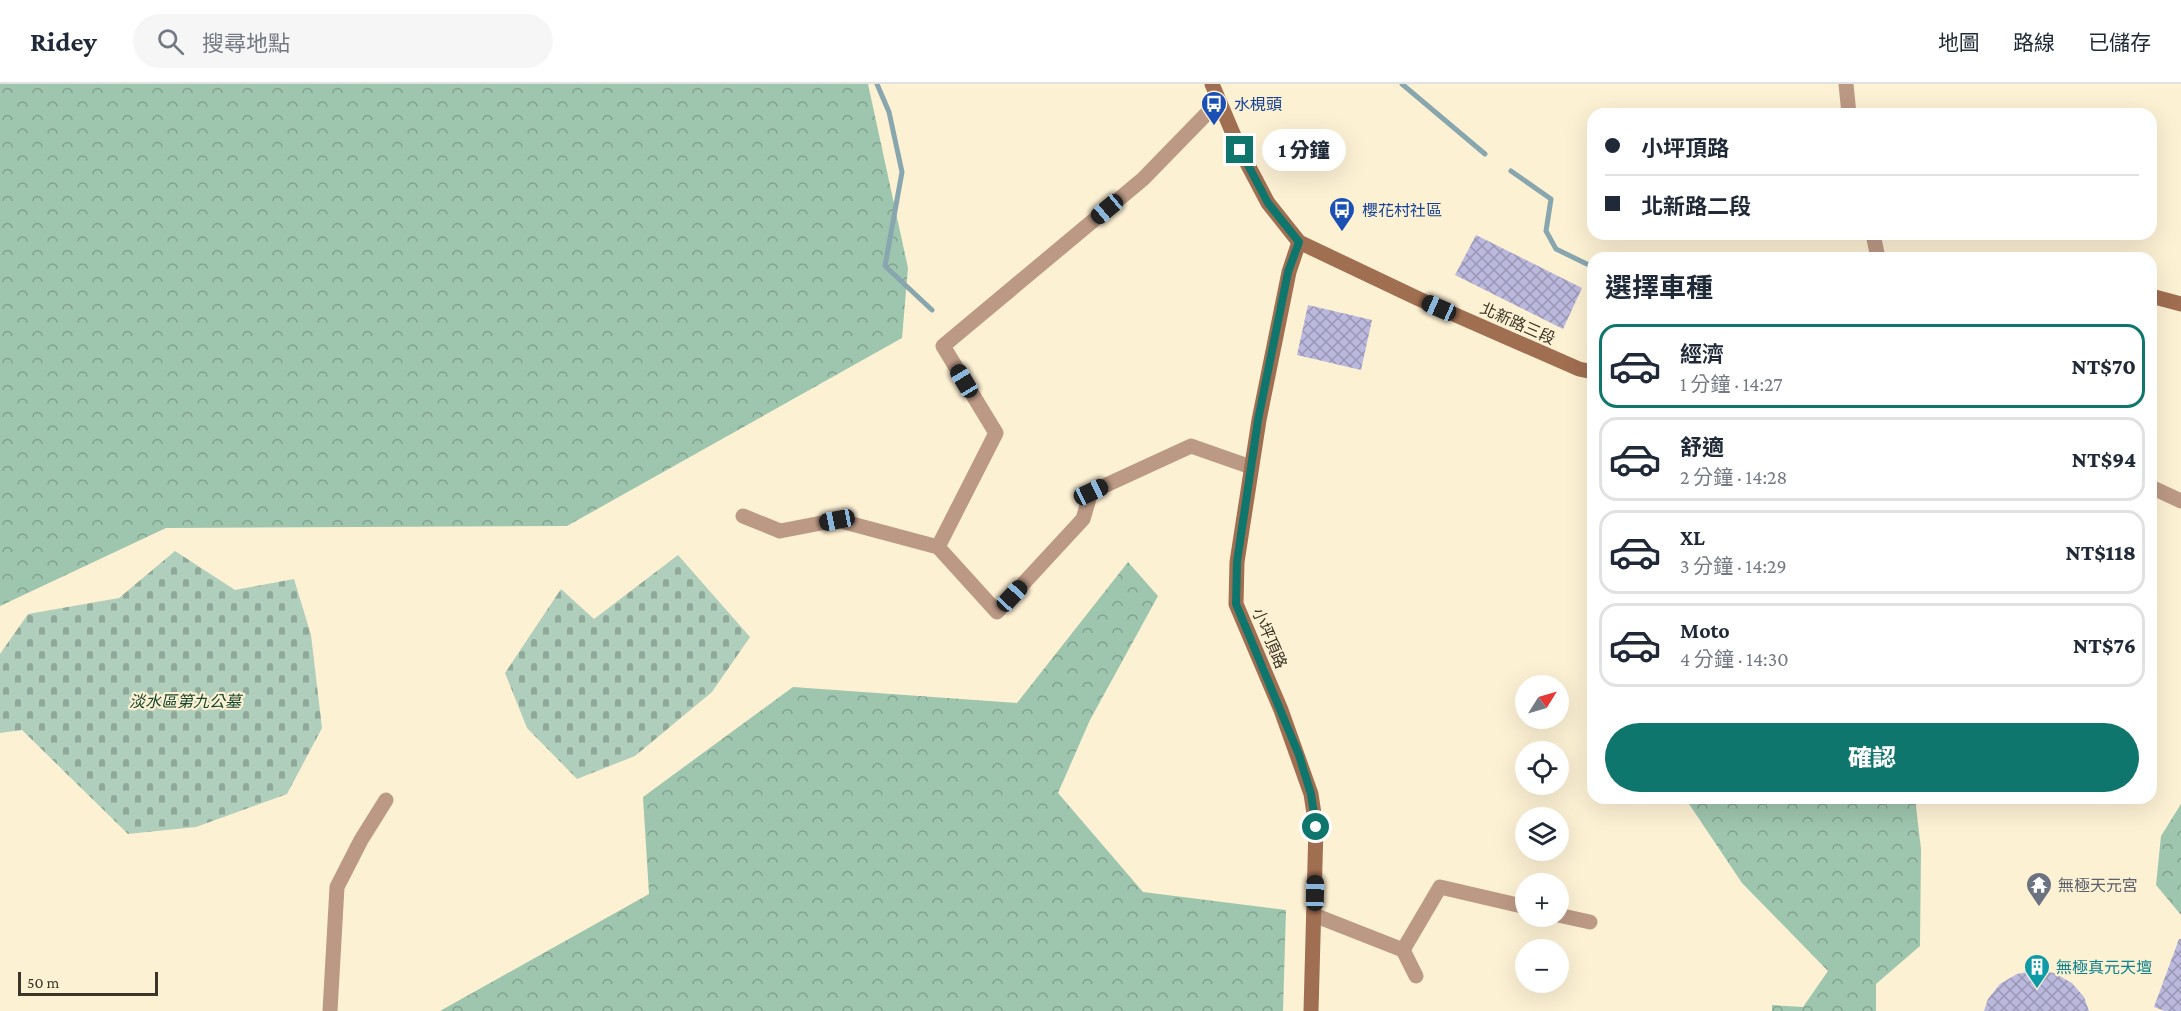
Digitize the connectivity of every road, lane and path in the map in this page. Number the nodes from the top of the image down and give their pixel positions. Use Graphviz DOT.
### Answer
graph roads {
  1 [pos="1212,84"];
  2 [pos="1846,84"];
  3 [pos="1219,101"];
  4 [pos="1848,108"];
  5 [pos="1299,242"];
  6 [pos="2157,302"];
  7 [pos="2181,304"];
  8 [pos="1587,371"];
  9 [pos="1251,467"];
  10 [pos="2157,490"];
  11 [pos="2181,501"];
  12 [pos="743,516"];
  13 [pos="938,547"];
  14 [pos="386,800"];
  15 [pos="1515,904"];
  16 [pos="1314,915"];
  17 [pos="1569,917"];
  18 [pos="1590,922"];
  19 [pos="1403,951"];
  20 [pos="1416,976"];
  21 [pos="330,1011"];
  22 [pos="1311,1011"];
  1 -- 3 [label="street"];
  2 -- 4 [label="street"];
  3 -- 5 [label="street"];
  3 -- 13 [label="street"];
  5 -- 8 [label="street, 北新路三段"];
  5 -- 9 [label="street, 小坪頂路"];
  6 -- 7 [label="street"];
  9 -- 13 [label="street"];
  9 -- 16 [label="street, 小坪頂路"];
  10 -- 11 [label="street"];
  12 -- 13 [label="street"];
  14 -- 21 [label="street"];
  15 -- 19 [label="street"];
  16 -- 19 [label="street"];
  16 -- 22 [label="street, 小坪頂路"];
  17 -- 18 [label="street"];
  19 -- 20 [label="street"];
}
